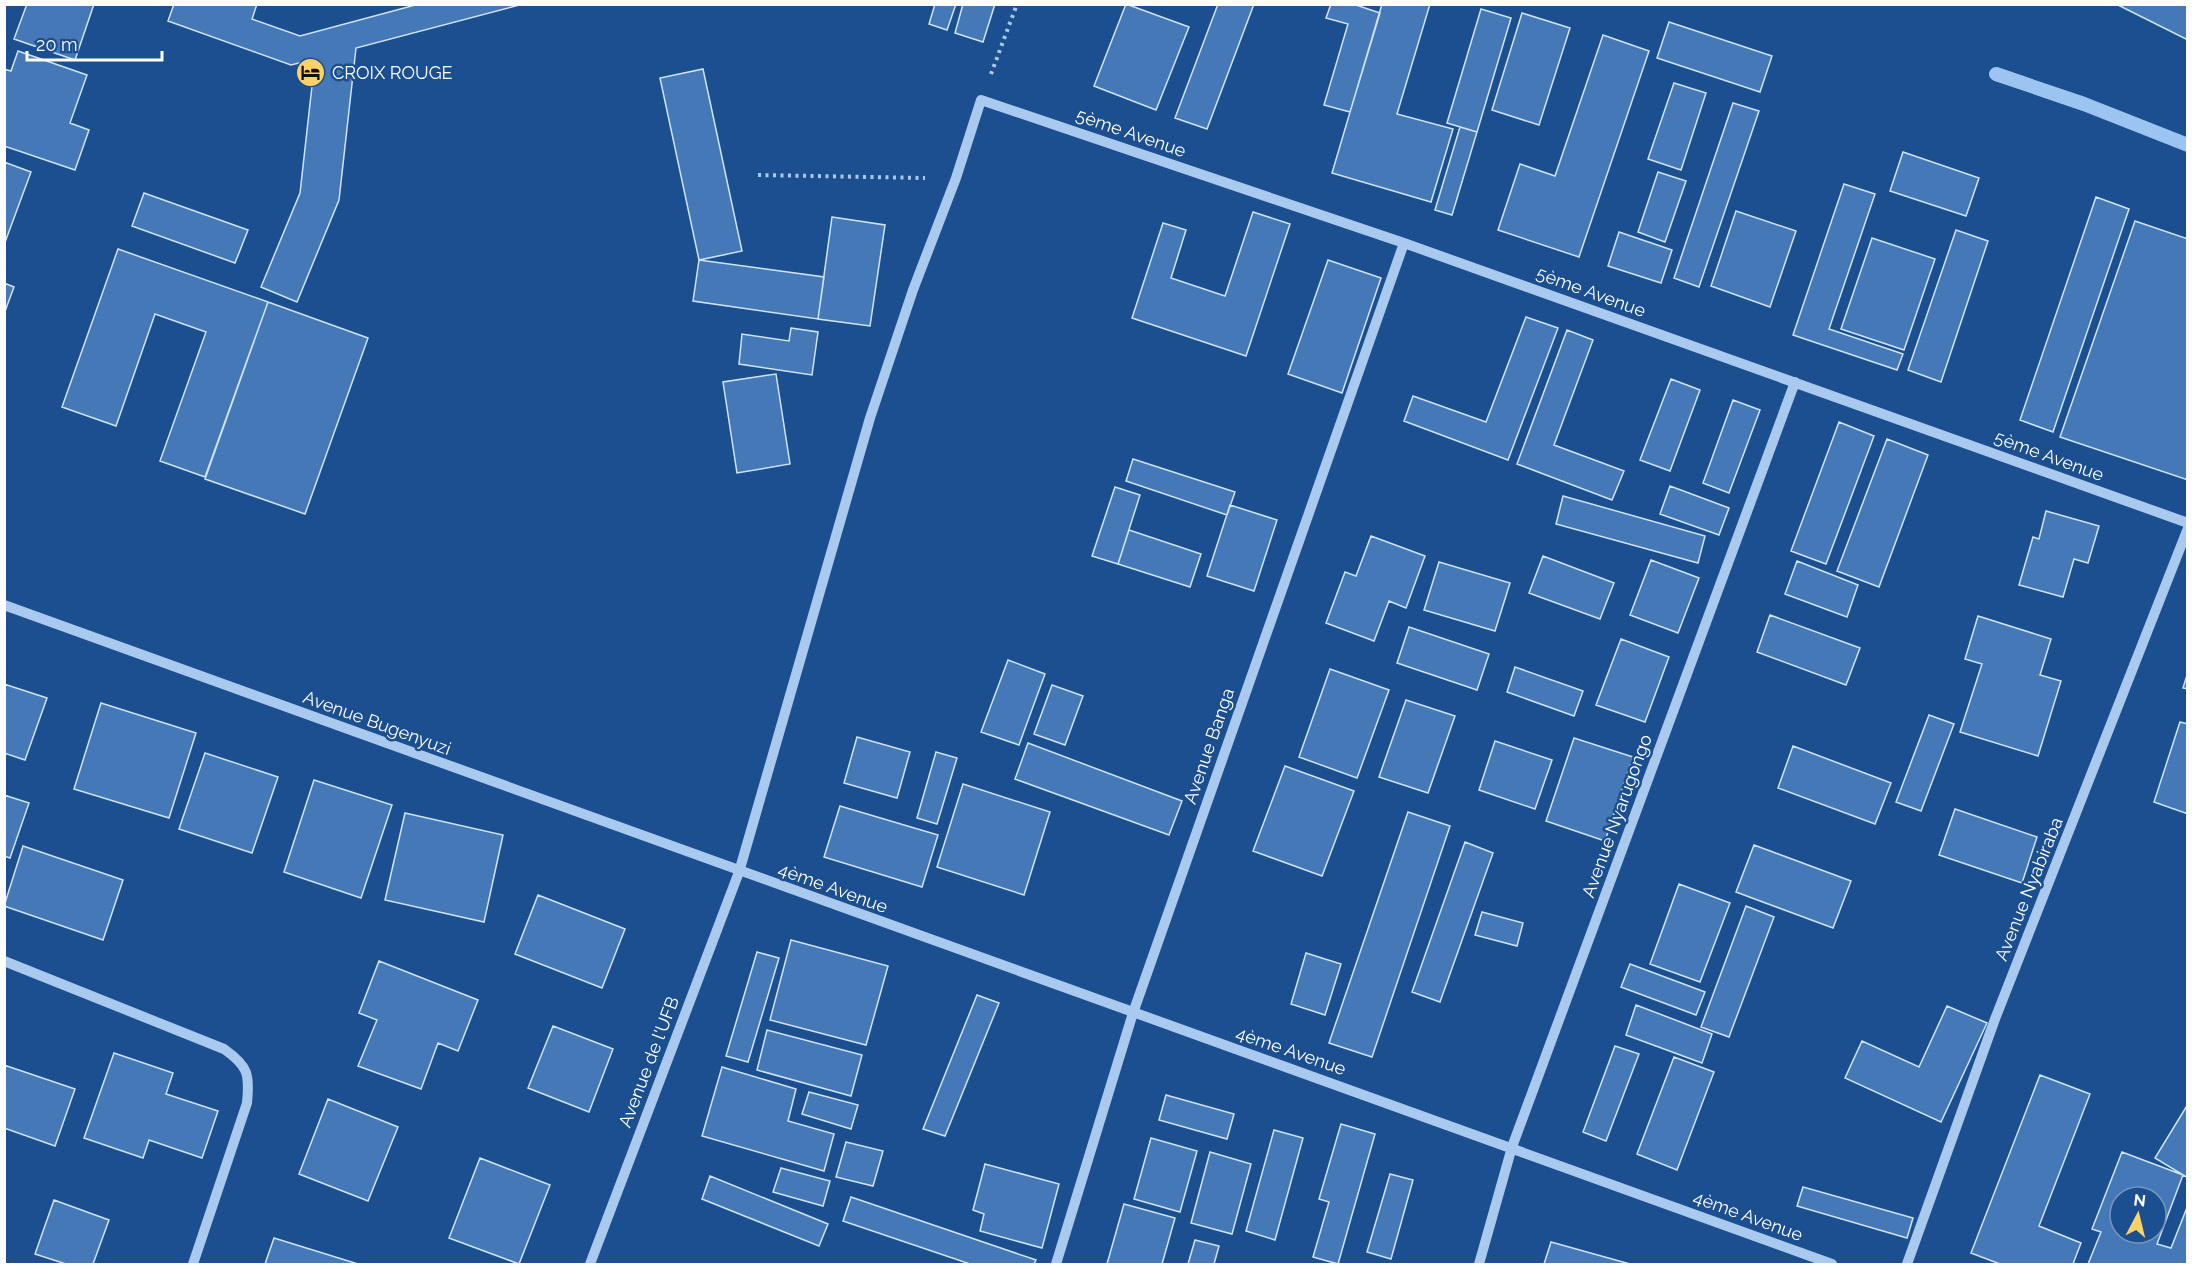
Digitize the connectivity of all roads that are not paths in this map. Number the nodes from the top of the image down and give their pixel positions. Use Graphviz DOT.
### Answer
graph roads {
  1 [pos="981,100"];
  2 [pos="1404,243"];
  3 [pos="1795,382"];
  4 [pos="2187,523"];
  5 [pos="2187,528"];
  6 [pos="4,605"];
  7 [pos="739,872"];
  8 [pos="4,961"];
  9 [pos="1133,1013"];
  10 [pos="1512,1147"];
  11 [pos="193,1264"];
  12 [pos="590,1264"];
  13 [pos="1056,1264"];
  14 [pos="1479,1264"];
  15 [pos="1832,1264"];
  16 [pos="1907,1264"];
  1 -- 2 [label="street, 5ème Avenue"];
  1 -- 7 [label="street, Avenue de l'UFB"];
  2 -- 3 [label="street, 5ème Avenue"];
  2 -- 9 [label="street, Avenue Banga"];
  3 -- 4 [label="street, 5ème Avenue"];
  3 -- 10 [label="street, Avenue Nyarugongo"];
  5 -- 16 [label="street, Avenue Nyabiraba"];
  6 -- 7 [label="street, Avenue Bugenyuzi"];
  7 -- 9 [label="street, 4ème Avenue"];
  7 -- 12 [label="street, Avenue de l'UFB"];
  8 -- 11 [label="street"];
  9 -- 10 [label="street, 4ème Avenue"];
  9 -- 13 [label="street, Avenue Banga"];
  10 -- 14 [label="street, Avenue Nyarugongo"];
  10 -- 15 [label="street, 4ème Avenue"];
}
